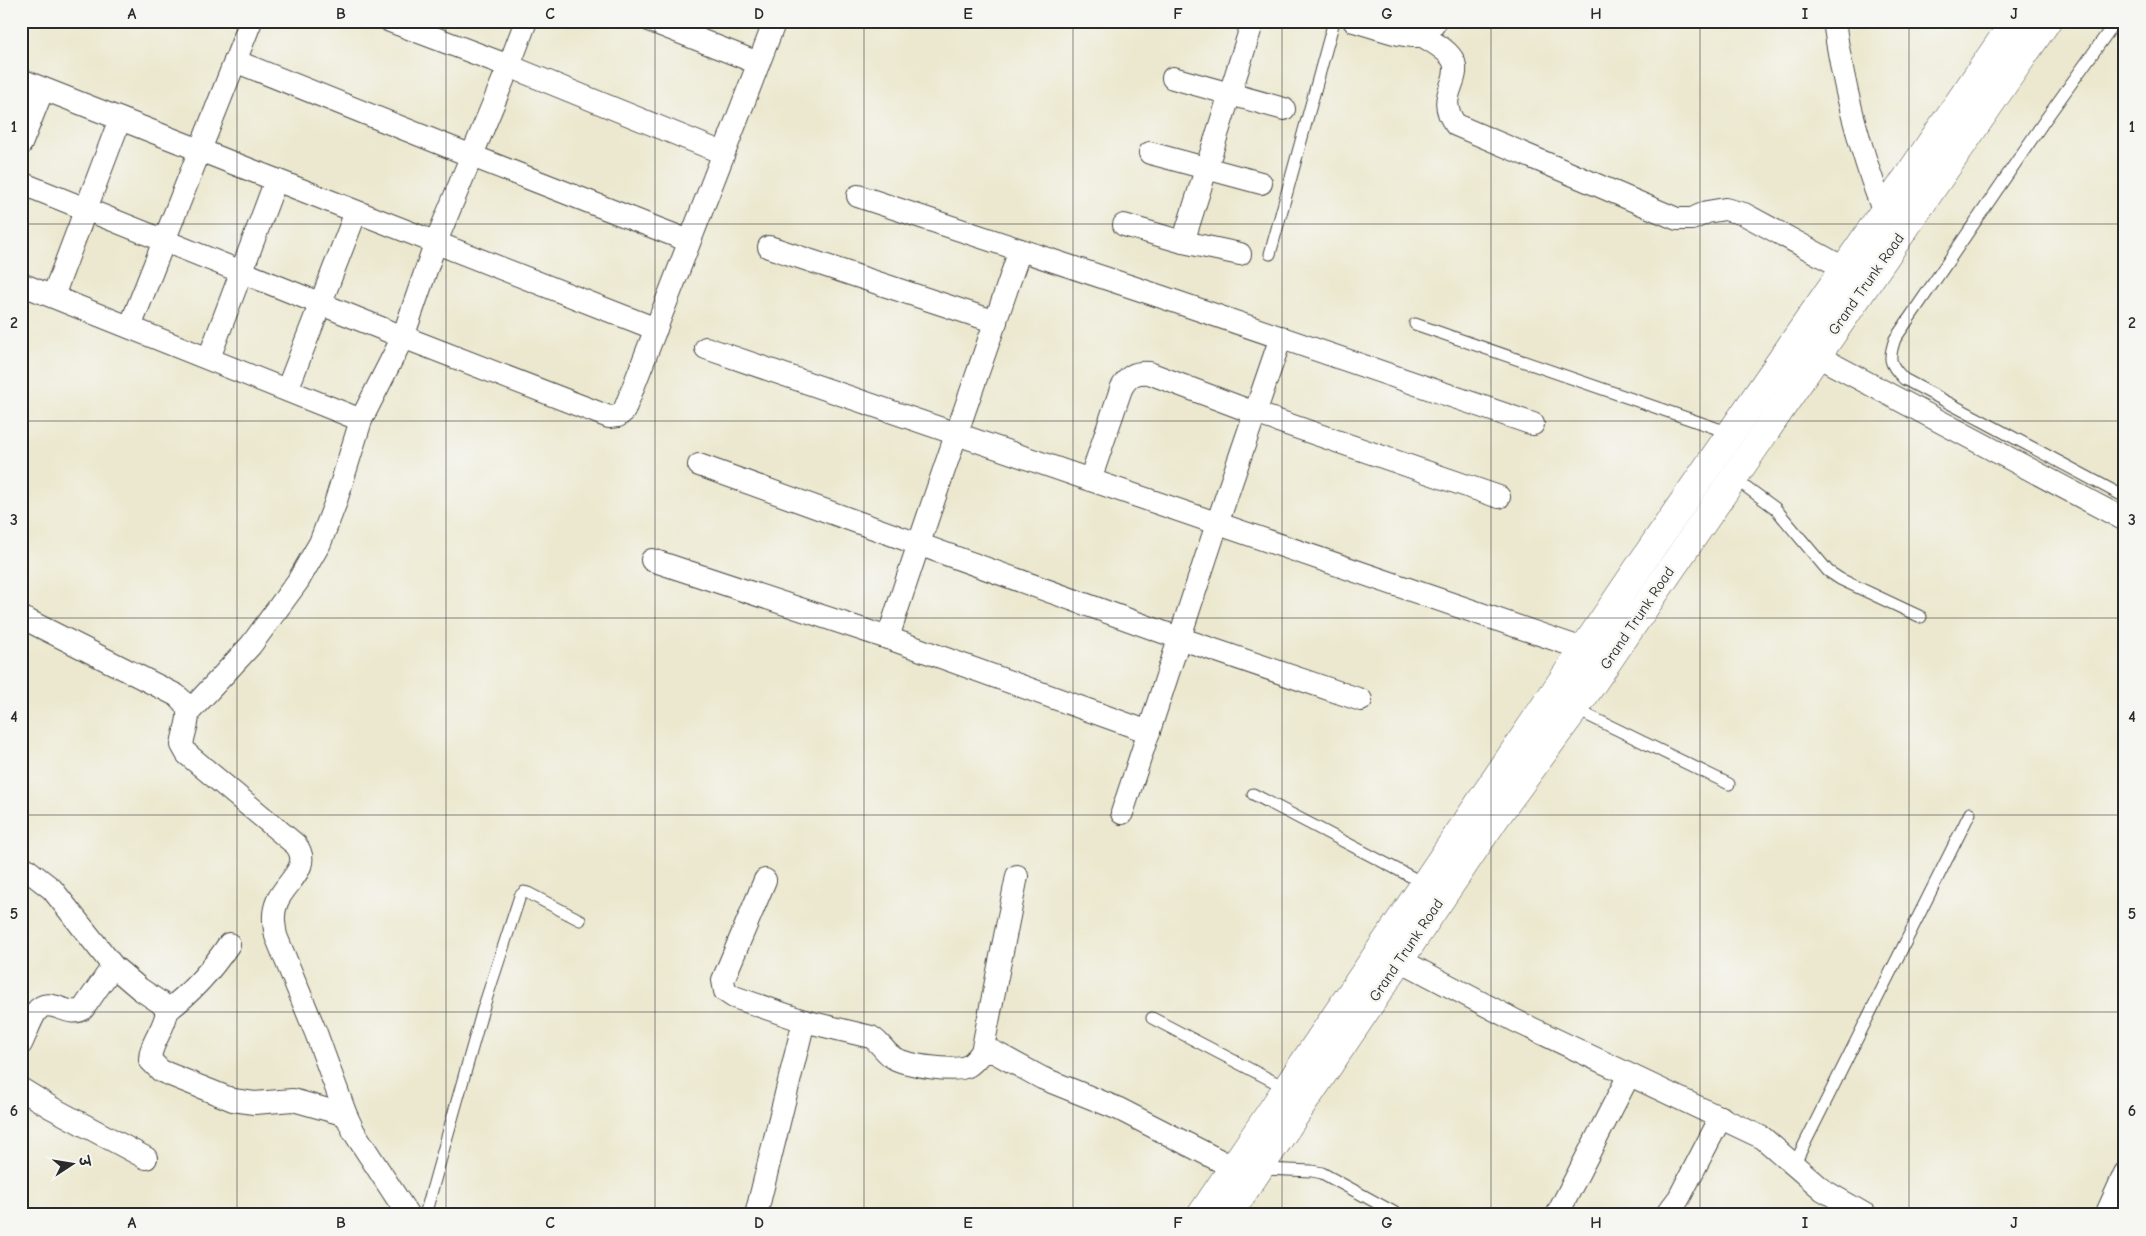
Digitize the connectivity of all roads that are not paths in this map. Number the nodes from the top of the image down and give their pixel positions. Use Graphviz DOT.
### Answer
graph roads {
  1 [pos="251,21"];
  2 [pos="390,21"];
  3 [pos="526,21"];
  4 [pos="651,21"];
  5 [pos="775,21"];
  6 [pos="1253,21"];
  7 [pos="1334,21"];
  8 [pos="1354,21"];
  9 [pos="1834,21"];
  10 [pos="2015,21"];
  11 [pos="2047,21"];
  12 [pos="2116,21"];
  13 [pos="1429,28"];
  14 [pos="235,61"];
  15 [pos="758,63"];
  16 [pos="510,66"];
  17 [pos="1173,78"];
  18 [pos="21,80"];
  19 [pos="43,89"];
  20 [pos="1231,93"];
  21 [pos="1284,109"];
  22 [pos="120,119"];
  23 [pos="21,144"];
  24 [pos="199,150"];
  25 [pos="723,153"];
  26 [pos="1150,153"];
  27 [pos="472,156"];
  28 [pos="1207,168"];
  29 [pos="276,180"];
  30 [pos="21,183"];
  31 [pos="1262,183"];
  32 [pos="1914,192"];
  33 [pos="858,196"];
  34 [pos="86,210"];
  35 [pos="356,212"];
  36 [pos="1884,213"];
  37 [pos="1124,226"];
  38 [pos="164,241"];
  39 [pos="690,241"];
  40 [pos="1183,242"];
  41 [pos="435,244"];
  42 [pos="769,247"];
  43 [pos="1020,250"];
  44 [pos="1240,254"];
  45 [pos="1270,254"];
  46 [pos="1844,268"];
  47 [pos="242,272"];
  48 [pos="21,284"];
  49 [pos="53,296"];
  50 [pos="321,304"];
  51 [pos="996,322"];
  52 [pos="1415,324"];
  53 [pos="130,327"];
  54 [pos="656,329"];
  55 [pos="403,337"];
  56 [pos="1281,338"];
  57 [pos="706,348"];
  58 [pos="1817,356"];
  59 [pos="209,358"];
  60 [pos="287,390"];
  61 [pos="1255,413"];
  62 [pos="362,420"];
  63 [pos="1533,424"];
  64 [pos="1730,433"];
  65 [pos="958,434"];
  66 [pos="699,465"];
  67 [pos="1732,477"];
  68 [pos="1090,480"];
  69 [pos="2124,494"];
  70 [pos="1498,497"];
  71 [pos="2125,520"];
  72 [pos="1217,524"];
  73 [pos="918,543"];
  74 [pos="652,560"];
  75 [pos="1921,617"];
  76 [pos="21,618"];
  77 [pos="888,638"];
  78 [pos="1180,638"];
  79 [pos="1583,649"];
  80 [pos="1360,700"];
  81 [pos="1575,709"];
  82 [pos="190,711"];
  83 [pos="1149,732"];
  84 [pos="1729,784"];
  85 [pos="1253,794"];
  86 [pos="1122,813"];
  87 [pos="1970,813"];
  88 [pos="21,864"];
  89 [pos="1017,876"];
  90 [pos="765,880"];
  91 [pos="1425,884"];
  92 [pos="580,920"];
  93 [pos="229,944"];
  94 [pos="1400,960"];
  95 [pos="113,966"];
  96 [pos="167,1011"];
  97 [pos="1152,1018"];
  98 [pos="804,1021"];
  99 [pos="21,1044"];
  100 [pos="982,1052"];
  101 [pos="1629,1075"];
  102 [pos="21,1089"];
  103 [pos="1288,1089"];
  104 [pos="346,1115"];
  105 [pos="1721,1117"];
  106 [pos="146,1158"];
  107 [pos="1794,1165"];
  108 [pos="1246,1168"];
  109 [pos="2125,1173"];
  110 [pos="408,1215"];
  111 [pos="424,1215"];
  112 [pos="756,1215"];
  113 [pos="1201,1215"];
  114 [pos="1228,1215"];
  115 [pos="1399,1215"];
  116 [pos="1557,1215"];
  117 [pos="1666,1215"];
  118 [pos="1866,1215"];
  119 [pos="2106,1215"];
  1 -- 14 [label="street"];
  2 -- 16 [label="street"];
  3 -- 16 [label="street"];
  4 -- 15 [label="street"];
  5 -- 15 [label="street"];
  6 -- 20 [label="street"];
  7 -- 45 [label="lane"];
  8 -- 13 [label="street"];
  9 -- 36 [label="street"];
  10 -- 32 [label="highway, Grand Trunk Road"];
  11 -- 32 [label="highway, Grand Trunk Road"];
  12 -- 69 [label="lane"];
  13 -- 46 [label="street"];
  14 -- 24 [label="street"];
  14 -- 27 [label="street"];
  15 -- 25 [label="street"];
  16 -- 25 [label="street"];
  16 -- 27 [label="street"];
  17 -- 20 [label="street"];
  18 -- 19 [label="street"];
  19 -- 22 [label="street"];
  19 -- 23 [label="street"];
  20 -- 21 [label="street"];
  20 -- 28 [label="street"];
  22 -- 24 [label="street"];
  22 -- 34 [label="street"];
  24 -- 29 [label="street"];
  24 -- 38 [label="street"];
  25 -- 39 [label="street"];
  26 -- 28 [label="street"];
  27 -- 39 [label="street"];
  27 -- 41 [label="street"];
  28 -- 31 [label="street"];
  28 -- 40 [label="street"];
  29 -- 35 [label="street"];
  29 -- 47 [label="street"];
  30 -- 34 [label="street"];
  32 -- 36 [label="highway, Grand Trunk Road"];
  32 -- 58 [label="highway, Grand Trunk Road"];
  33 -- 43 [label="street"];
  34 -- 38 [label="street"];
  34 -- 49 [label="street"];
  35 -- 41 [label="street"];
  35 -- 50 [label="street"];
  36 -- 46 [label="highway, Grand Trunk Road"];
  37 -- 40 [label="street"];
  38 -- 47 [label="street"];
  38 -- 53 [label="street"];
  39 -- 54 [label="street"];
  40 -- 44 [label="street"];
  41 -- 54 [label="street"];
  41 -- 55 [label="street"];
  42 -- 51 [label="street"];
  43 -- 51 [label="street"];
  43 -- 56 [label="street"];
  46 -- 64 [label="highway, Grand Trunk Road"];
  47 -- 50 [label="street"];
  47 -- 59 [label="street"];
  48 -- 49 [label="street"];
  49 -- 53 [label="street"];
  50 -- 55 [label="street"];
  50 -- 60 [label="street"];
  51 -- 65 [label="street"];
  52 -- 64 [label="lane"];
  53 -- 59 [label="street"];
  54 -- 55 [label="street"];
  55 -- 62 [label="street"];
  56 -- 61 [label="street"];
  56 -- 63 [label="street"];
  57 -- 65 [label="street"];
  58 -- 67 [label="highway, Grand Trunk Road"];
  58 -- 71 [label="street"];
  59 -- 60 [label="street"];
  60 -- 62 [label="street"];
  61 -- 68 [label="street"];
  61 -- 70 [label="street"];
  61 -- 72 [label="street"];
  62 -- 82 [label="street"];
  64 -- 79 [label="highway, Grand Trunk Road"];
  65 -- 68 [label="street"];
  65 -- 73 [label="street"];
  66 -- 73 [label="street"];
  67 -- 75 [label="lane"];
  67 -- 81 [label="highway, Grand Trunk Road"];
  68 -- 72 [label="street"];
  72 -- 78 [label="street"];
  72 -- 79 [label="street"];
  73 -- 77 [label="street"];
  73 -- 78 [label="street"];
  74 -- 77 [label="street"];
  76 -- 82 [label="street"];
  77 -- 83 [label="street"];
  78 -- 80 [label="street"];
  78 -- 83 [label="street"];
  79 -- 91 [label="highway, Grand Trunk Road"];
  81 -- 84 [label="lane"];
  81 -- 94 [label="highway, Grand Trunk Road"];
  82 -- 104 [label="street"];
  83 -- 86 [label="street"];
  85 -- 91 [label="lane"];
  87 -- 107 [label="lane"];
  88 -- 95 [label="street"];
  89 -- 100 [label="street"];
  90 -- 98 [label="street"];
  91 -- 103 [label="highway, Grand Trunk Road"];
  92 -- 111 [label="lane"];
  93 -- 96 [label="street"];
  94 -- 101 [label="street"];
  94 -- 108 [label="highway, Grand Trunk Road"];
  95 -- 96 [label="street"];
  95 -- 99 [label="street"];
  96 -- 104 [label="street"];
  97 -- 103 [label="lane"];
  98 -- 100 [label="street"];
  98 -- 112 [label="street"];
  100 -- 108 [label="street"];
  101 -- 105 [label="street"];
  101 -- 116 [label="street"];
  102 -- 106 [label="street"];
  103 -- 108 [label="highway, Grand Trunk Road"];
  104 -- 110 [label="street"];
  105 -- 107 [label="street"];
  105 -- 117 [label="street"];
  107 -- 118 [label="street"];
  108 -- 113 [label="highway, Grand Trunk Road"];
  108 -- 114 [label="highway, Grand Trunk Road"];
  108 -- 115 [label="lane"];
  109 -- 119 [label="street"];
}
